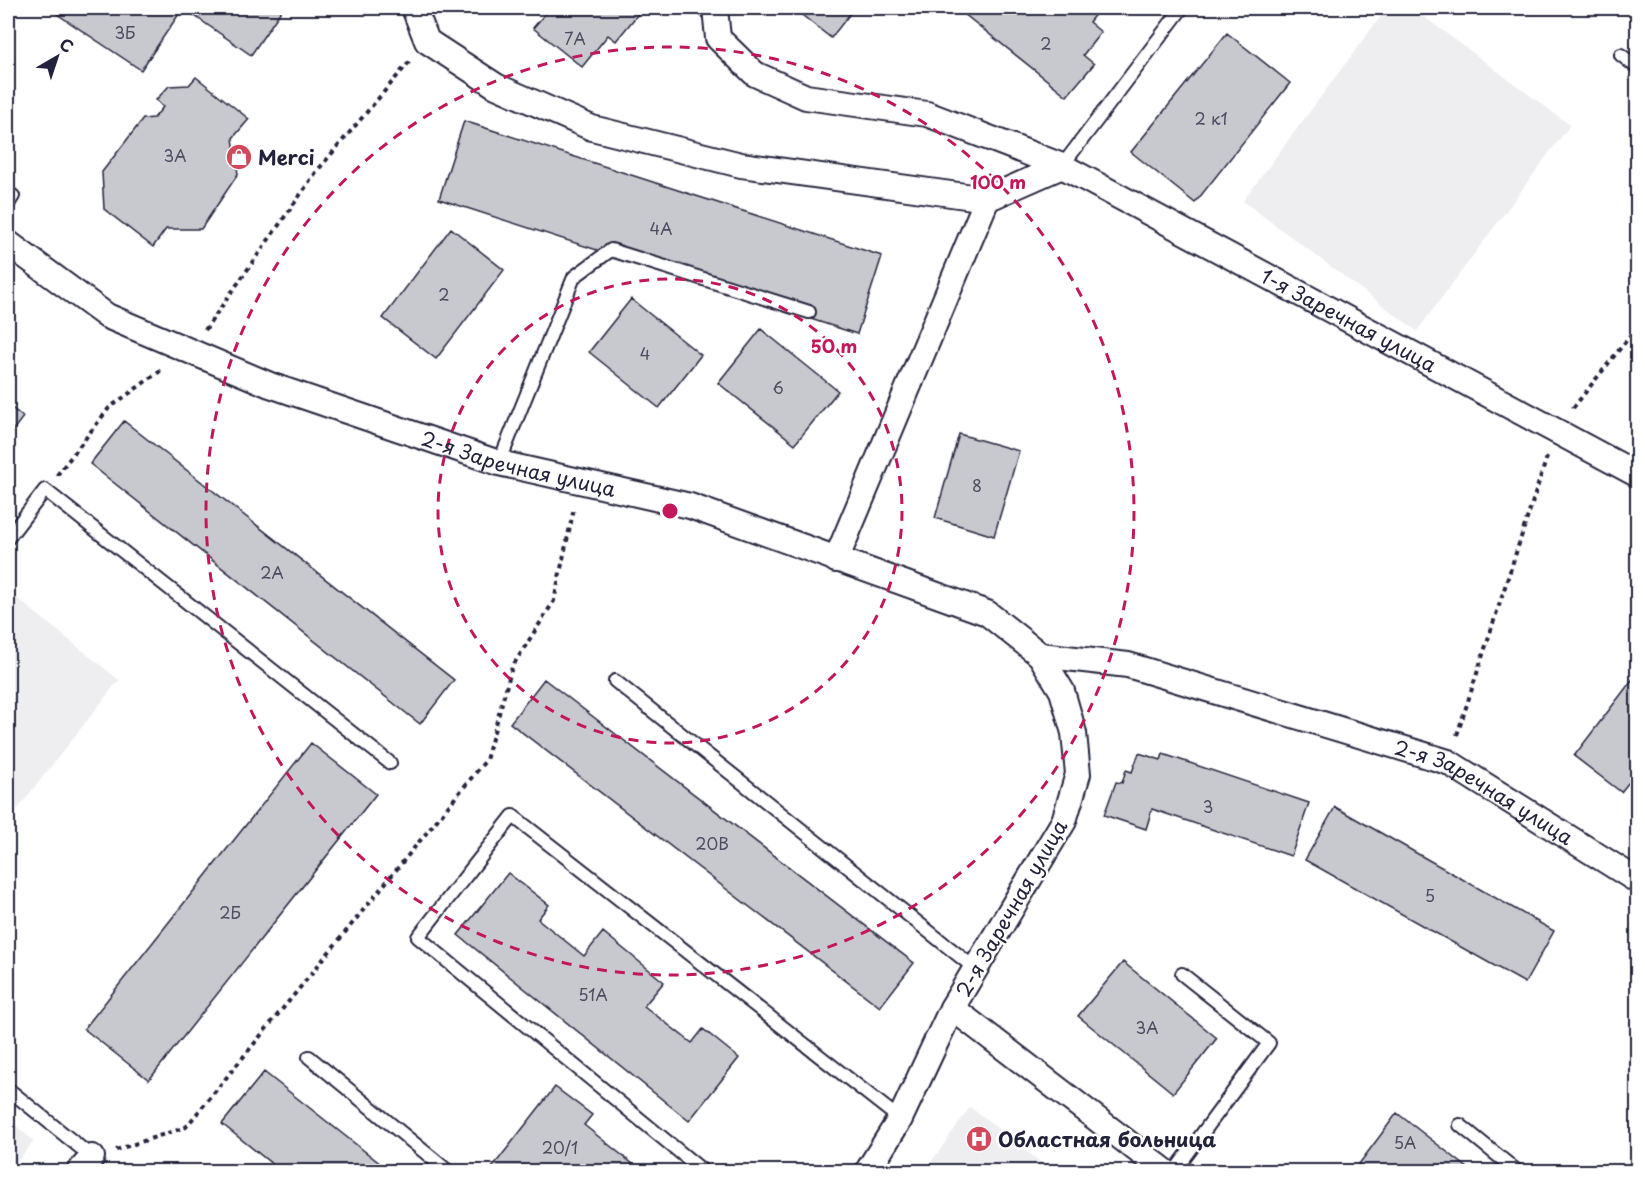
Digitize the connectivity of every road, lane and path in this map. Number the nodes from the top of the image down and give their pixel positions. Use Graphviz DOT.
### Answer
graph roads {
  1 [pos="414,8"];
  2 [pos="715,8"];
  3 [pos="1182,8"];
  4 [pos="427,41"];
  5 [pos="1621,55"];
  6 [pos="1638,68"];
  7 [pos="1062,166"];
  8 [pos="987,199"];
  9 [pos="8,243"];
  10 [pos="809,312"];
  11 [pos="1638,326"];
  12 [pos="191,350"];
  13 [pos="1570,412"];
  14 [pos="1550,450"];
  15 [pos="499,463"];
  16 [pos="1638,475"];
  17 [pos="580,481"];
  18 [pos="45,490"];
  19 [pos="8,538"];
  20 [pos="836,560"];
  21 [pos="1040,655"];
  22 [pos="615,681"];
  23 [pos="1448,762"];
  24 [pos="390,763"];
  25 [pos="1638,881"];
  26 [pos="977,970"];
  27 [pos="1182,974"];
  28 [pos="952,1008"];
  29 [pos="309,1057"];
  30 [pos="8,1089"];
  31 [pos="900,1119"];
  32 [pos="1460,1125"];
  33 [pos="83,1168"];
  34 [pos="449,1172"];
  35 [pos="704,1172"];
  36 [pos="867,1172"];
  37 [pos="1166,1172"];
  38 [pos="1174,1172"];
  39 [pos="1518,1172"];
  1 -- 4 [label="street"];
  2 -- 7 [label="street, 1-я Заречная улица"];
  3 -- 7 [label="lane"];
  4 -- 8 [label="street"];
  4 -- 12 [label="path"];
  5 -- 6 [label="lane"];
  7 -- 8 [label="street"];
  7 -- 16 [label="street, 1-я Заречная улица"];
  8 -- 20 [label="street"];
  9 -- 12 [label="street, 2-я Заречная улица"];
  10 -- 15 [label="lane"];
  11 -- 13 [label="path"];
  12 -- 15 [label="street, 2-я Заречная улица"];
  12 -- 18 [label="path"];
  14 -- 23 [label="path"];
  15 -- 17 [label="street, 2-я Заречная улица"];
  17 -- 20 [label="street, 2-я Заречная улица"];
  17 -- 33 [label="path"];
  18 -- 19 [label="lane"];
  18 -- 24 [label="lane"];
  20 -- 21 [label="street, 2-я Заречная улица"];
  21 -- 23 [label="street, 2-я Заречная улица"];
  21 -- 26 [label="street, 2-я Заречная улица"];
  22 -- 26 [label="lane"];
  23 -- 25 [label="street, 2-я Заречная улица"];
  26 -- 28 [label="street, 2-я Заречная улица"];
  27 -- 38 [label="lane"];
  28 -- 31 [label="street"];
  28 -- 37 [label="street, 2-я Заречная улица"];
  29 -- 34 [label="lane"];
  30 -- 33 [label="lane"];
  31 -- 35 [label="lane"];
  31 -- 36 [label="street"];
  32 -- 39 [label="lane"];
}
